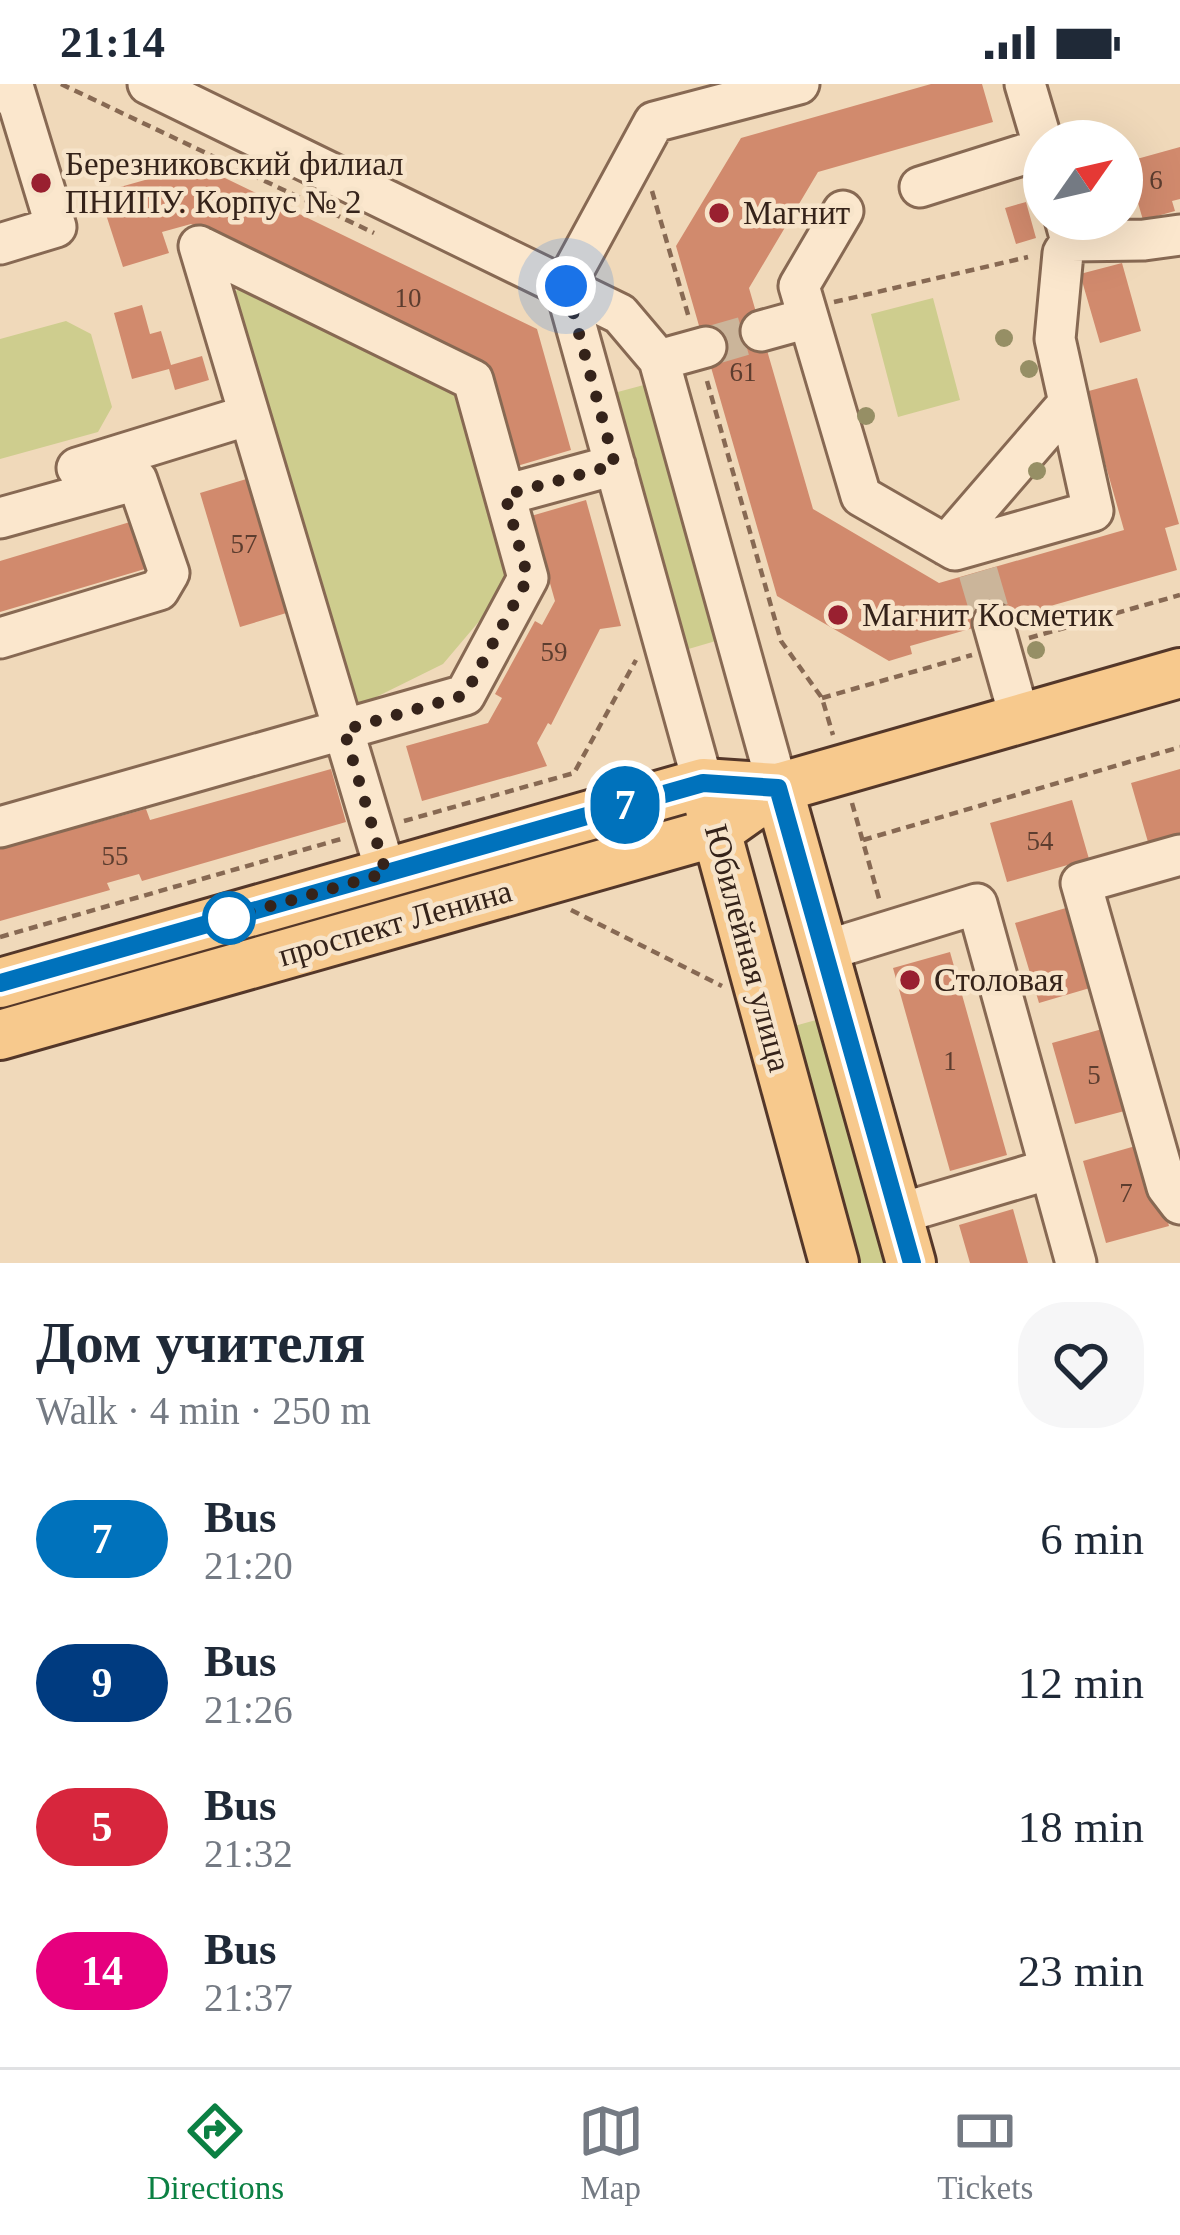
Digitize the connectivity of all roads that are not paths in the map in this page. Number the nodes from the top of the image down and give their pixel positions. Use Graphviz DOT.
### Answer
graph roads {
  1 [pos="148,84"];
  2 [pos="799,84"];
  3 [pos="1025,84"];
  4 [pos="11,89"];
  5 [pos="691,99"];
  6 [pos="1036,120"];
  7 [pos="1023,155"];
  8 [pos="920,187"];
  9 [pos="843,211"];
  10 [pos="1180,235"];
  11 [pos="1066,240"];
  12 [pos="1143,240"];
  13 [pos="0,244"];
  14 [pos="566,286"];
  15 [pos="807,313"];
  16 [pos="761,331"];
  17 [pos="702,348"];
  18 [pos="659,360"];
  19 [pos="1066,406"];
  20 [pos="249,415"];
  21 [pos="615,465"];
  22 [pos="0,492"];
  23 [pos="505,495"];
  24 [pos="0,518"];
  25 [pos="965,554"];
  26 [pos="993,622"];
  27 [pos="0,638"];
  28 [pos="1180,673"];
  29 [pos="1020,719"];
  30 [pos="344,730"];
  31 [pos="703,783"];
  32 [pos="778,788"];
  33 [pos="0,827"];
  34 [pos="716,832"];
  35 [pos="380,852"];
  36 [pos="1180,855"];
  37 [pos="824,951"];
  38 [pos="0,983"];
  39 [pos="0,1035"];
  40 [pos="1050,1169"];
  41 [pos="1180,1204"];
  42 [pos="898,1214"];
  43 [pos="835,1263"];
  44 [pos="911,1263"];
  45 [pos="1076,1263"];
  1 -- 14 [label="street"];
  2 -- 5 [label="street"];
  3 -- 6 [label="street"];
  4 -- 13 [label="street"];
  5 -- 14 [label="street"];
  7 -- 8 [label="street"];
  9 -- 15 [label="street"];
  10 -- 12 [label="street"];
  11 -- 19 [label="street"];
  14 -- 18 [label="street"];
  14 -- 21 [label="street, Юбилейная улица"];
  15 -- 16 [label="street"];
  15 -- 25 [label="street"];
  17 -- 18 [label="street"];
  18 -- 32 [label="street"];
  19 -- 25 [label="street"];
  19 -- 25 [label="street"];
  20 -- 22 [label="street"];
  20 -- 23 [label="street"];
  20 -- 30 [label="street"];
  21 -- 23 [label="street"];
  21 -- 31 [label="street, Юбилейная улица"];
  23 -- 30 [label="street"];
  24 -- 27 [label="street"];
  26 -- 29 [label="street"];
  28 -- 29 [label="main road, проспект Ленина"];
  29 -- 32 [label="main road, проспект Ленина"];
  30 -- 33 [label="street"];
  30 -- 35 [label="street"];
  31 -- 32 [label="main road, проспект Ленина"];
  31 -- 34 [label="main road, Юбилейная улица"];
  31 -- 35 [label="main road, проспект Ленина"];
  32 -- 34 [label="main road, проспект Ленина"];
  32 -- 37 [label="main road"];
  34 -- 39 [label="main road, проспект Ленина"];
  34 -- 43 [label="main road, Юбилейная улица"];
  35 -- 38 [label="main road, проспект Ленина"];
  36 -- 41 [label="street"];
  37 -- 40 [label="street"];
  37 -- 42 [label="main road"];
  40 -- 42 [label="street"];
  40 -- 45 [label="street"];
  42 -- 44 [label="main road"];
}
